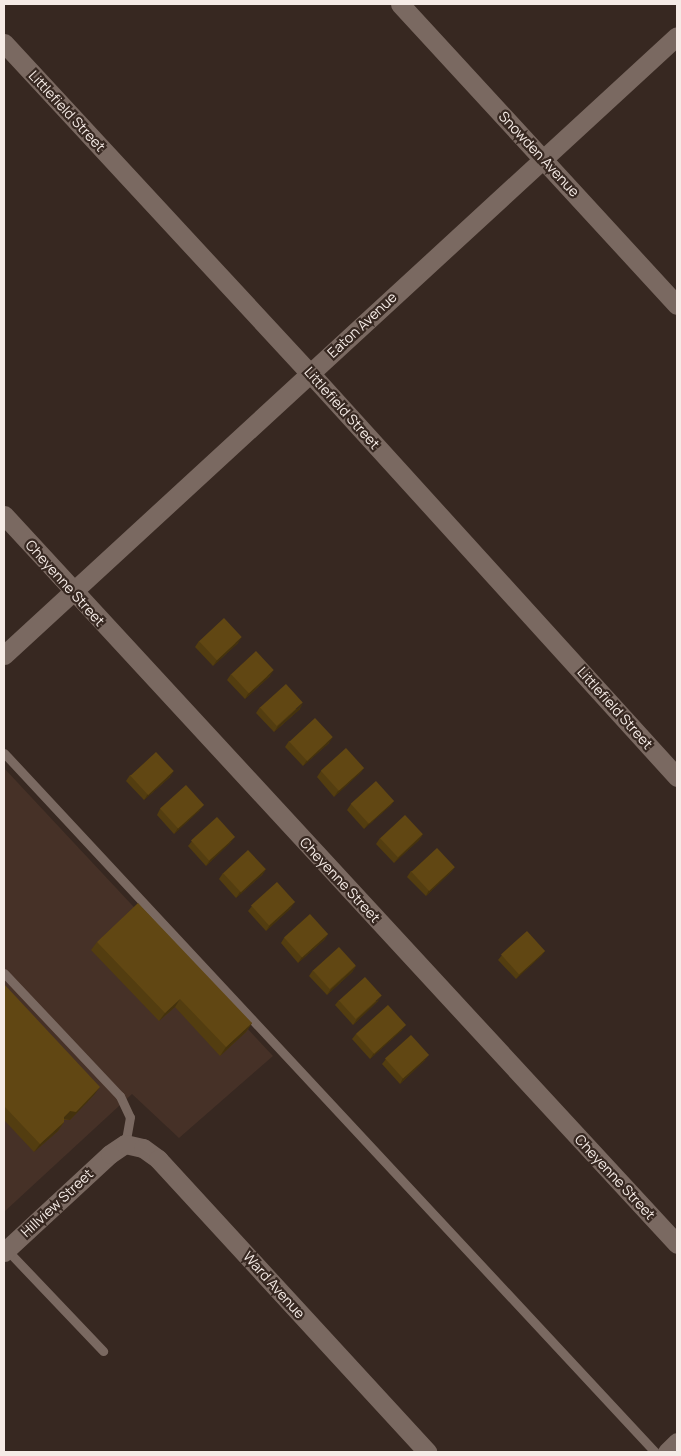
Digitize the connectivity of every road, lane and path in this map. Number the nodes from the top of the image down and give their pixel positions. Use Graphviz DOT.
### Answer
graph roads {
  1 [pos="400,4"];
  2 [pos="677,36"];
  3 [pos="4,44"];
  4 [pos="544,159"];
  5 [pos="677,305"];
  6 [pos="310,373"];
  7 [pos="4,515"];
  8 [pos="73,592"];
  9 [pos="4,655"];
  10 [pos="4,753"];
  11 [pos="677,777"];
  12 [pos="4,973"];
  13 [pos="118,1149"];
  14 [pos="677,1244"];
  15 [pos="5,1251"];
  16 [pos="103,1351"];
  17 [pos="677,1442"];
  18 [pos="427,1452"];
  19 [pos="655,1452"];
  20 [pos="666,1452"];
  1 -- 4 [label="street, Snowden Avenue"];
  2 -- 4 [label="street, Eaton Avenue"];
  3 -- 6 [label="street, Littlefield Street"];
  4 -- 5 [label="street, Snowden Avenue"];
  4 -- 6 [label="street, Eaton Avenue"];
  6 -- 8 [label="street, Eaton Avenue"];
  6 -- 11 [label="street, Littlefield Street"];
  7 -- 8 [label="street, Cheyenne Street"];
  8 -- 9 [label="street, Eaton Avenue"];
  8 -- 14 [label="street, Cheyenne Street"];
  10 -- 19 [label="lane"];
  12 -- 13 [label="lane"];
  13 -- 15 [label="street, Hillview Street"];
  13 -- 18 [label="street, Ward Avenue"];
  15 -- 16 [label="lane"];
  17 -- 20 [label="street"];
}
